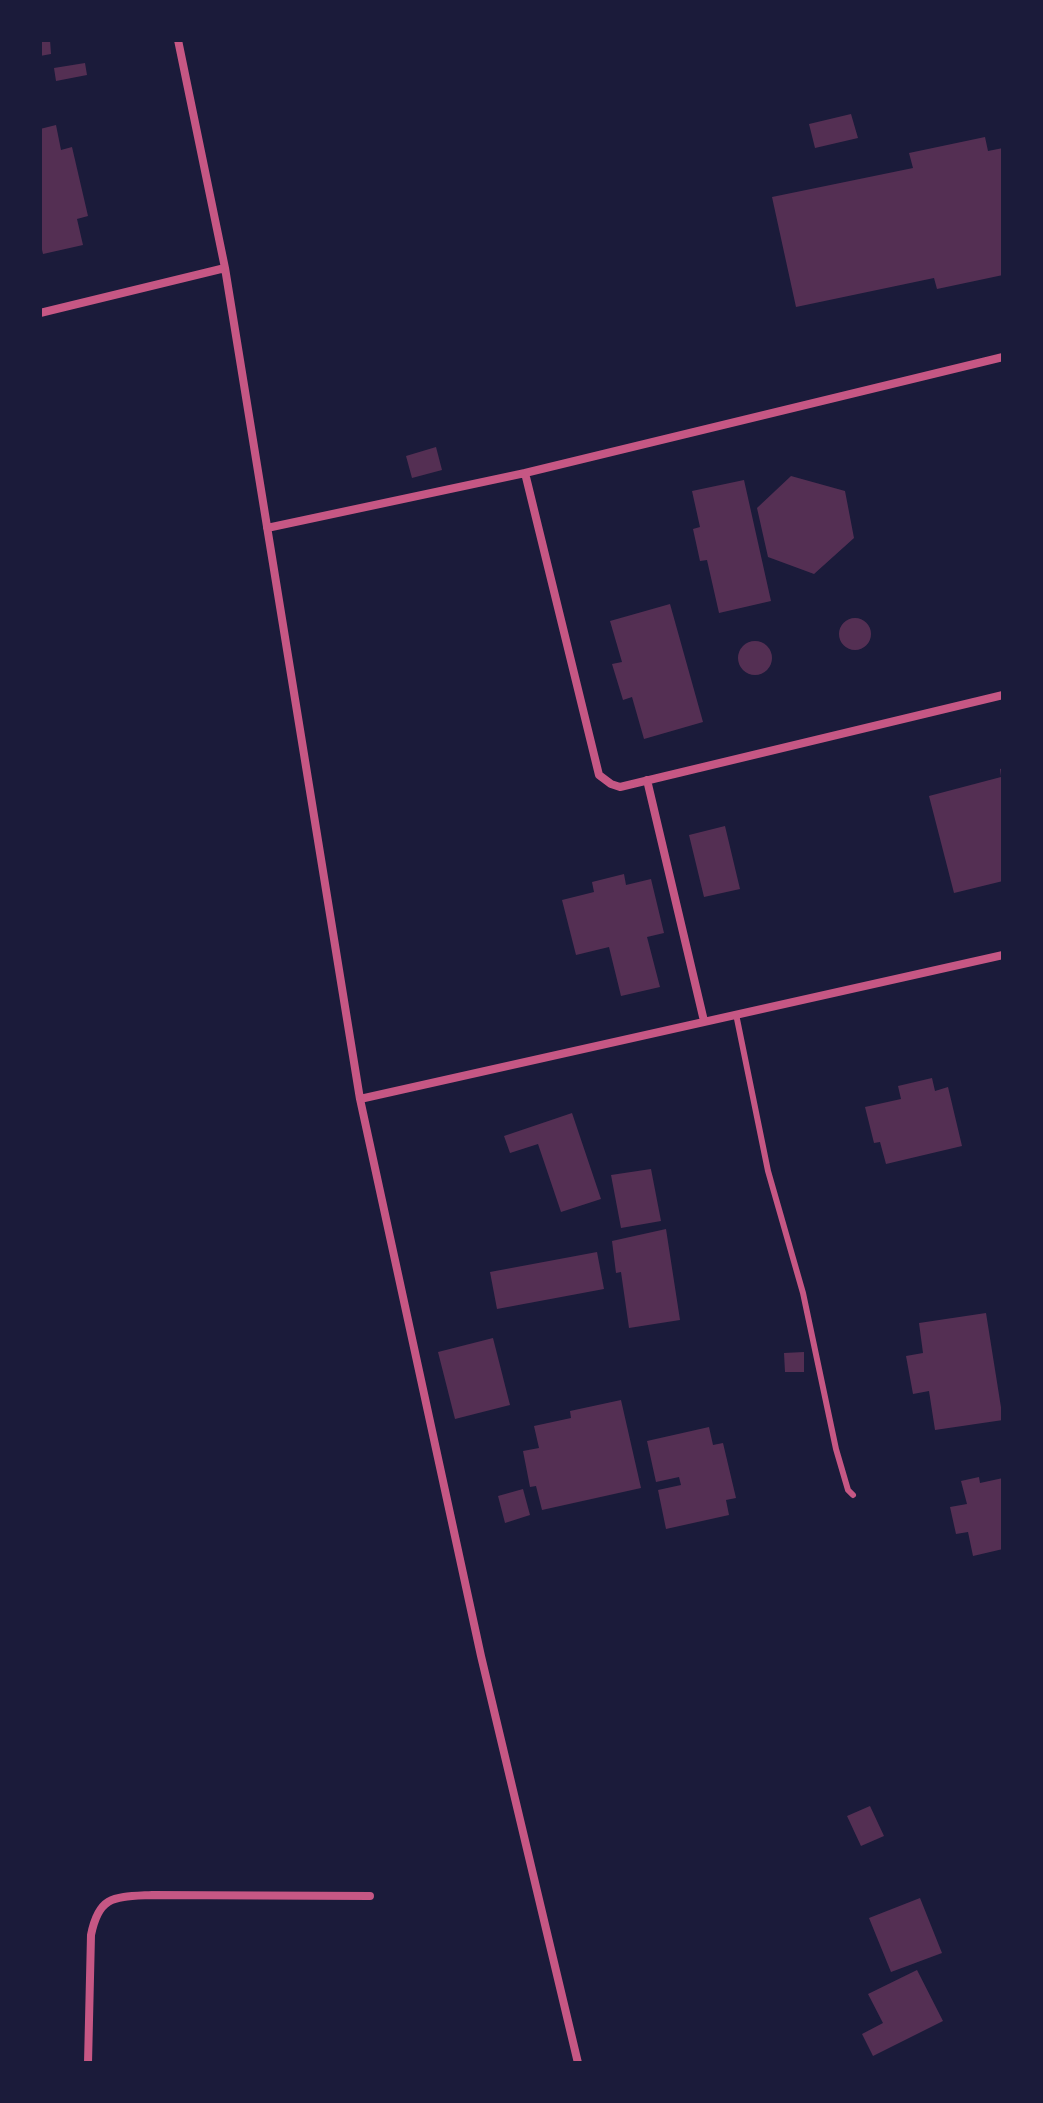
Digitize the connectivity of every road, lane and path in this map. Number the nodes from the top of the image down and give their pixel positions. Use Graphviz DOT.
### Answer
graph roads {
  1 [pos="178,40"];
  2 [pos="225,268"];
  3 [pos="40,313"];
  4 [pos="1003,357"];
  5 [pos="525,473"];
  6 [pos="267,528"];
  7 [pos="1003,695"];
  8 [pos="647,780"];
  9 [pos="1003,955"];
  10 [pos="736,1014"];
  11 [pos="704,1021"];
  12 [pos="360,1099"];
  13 [pos="853,1495"];
  14 [pos="370,1896"];
  15 [pos="88,2063"];
  16 [pos="578,2063"];
  1 -- 2 [label="street"];
  2 -- 3 [label="street"];
  2 -- 6 [label="street"];
  4 -- 5 [label="street"];
  5 -- 6 [label="street"];
  5 -- 8 [label="street"];
  6 -- 12 [label="street"];
  7 -- 8 [label="street"];
  8 -- 11 [label="street"];
  9 -- 10 [label="street"];
  10 -- 11 [label="street"];
  10 -- 13 [label="lane"];
  11 -- 12 [label="street"];
  12 -- 16 [label="street"];
  14 -- 15 [label="street"];
}
